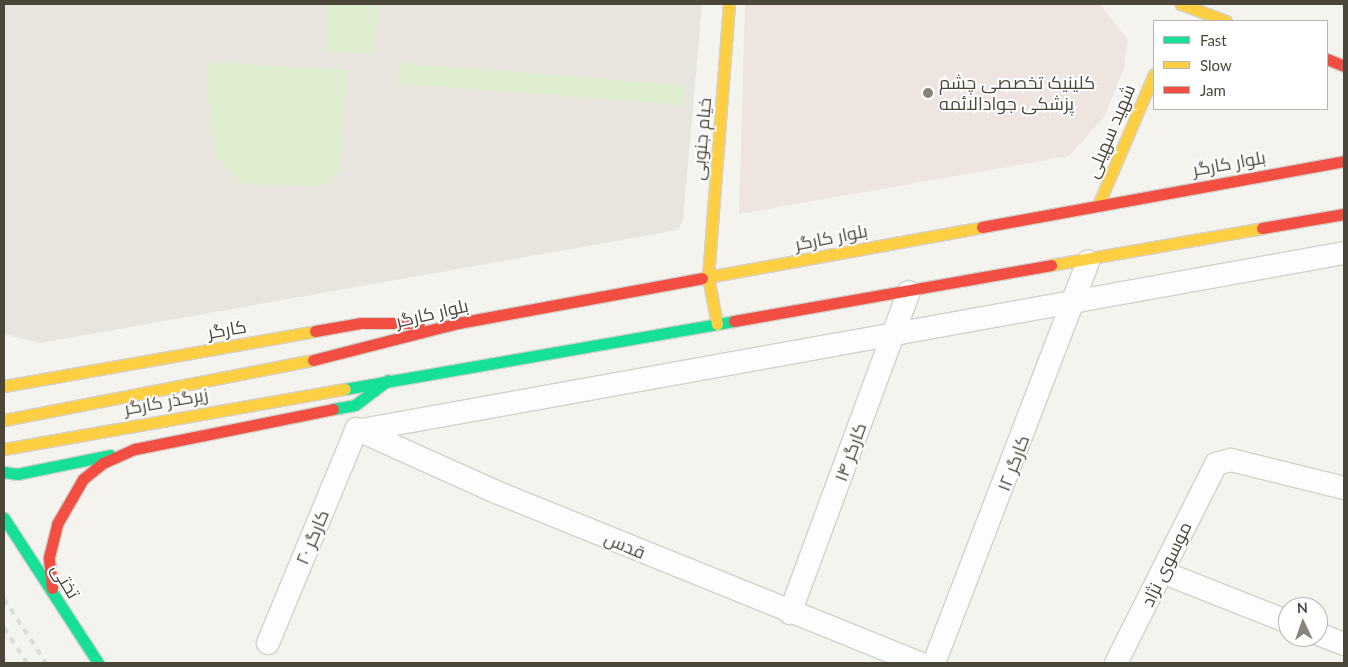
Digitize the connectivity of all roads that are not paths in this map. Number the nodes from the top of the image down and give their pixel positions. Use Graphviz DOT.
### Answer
graph roads {
  1 [pos="729,4"];
  2 [pos="1183,4"];
  3 [pos="1177,20"];
  4 [pos="1223,20"];
  5 [pos="1328,59"];
  6 [pos="1344,66"];
  7 [pos="1153,76"];
  8 [pos="1344,161"];
  9 [pos="1098,203"];
  10 [pos="1344,214"];
  11 [pos="1344,252"];
  12 [pos="1088,261"];
  13 [pos="708,277"];
  14 [pos="909,292"];
  15 [pos="1076,301"];
  16 [pos="458,323"];
  17 [pos="717,324"];
  18 [pos="894,334"];
  19 [pos="326,356"];
  20 [pos="389,379"];
  21 [pos="4,386"];
  22 [pos="355,405"];
  23 [pos="4,420"];
  24 [pos="356,431"];
  25 [pos="4,449"];
  26 [pos="135,449"];
  27 [pos="4,472"];
  28 [pos="1344,488"];
  29 [pos="4,518"];
  30 [pos="1162,572"];
  31 [pos="52,588"];
  32 [pos="790,612"];
  33 [pos="1278,618"];
  34 [pos="1328,638"];
  35 [pos="268,643"];
  36 [pos="1344,644"];
  37 [pos="98,663"];
  38 [pos="920,663"];
  39 [pos="934,663"];
  40 [pos="1116,663"];
  1 -- 13 [label="main road, خیام جنوبی"];
  2 -- 3 [label="main road"];
  2 -- 4 [label="main road"];
  5 -- 6 [label="main road"];
  7 -- 9 [label="main road, شهید سهیلی"];
  8 -- 9 [label="main road, بلوار کارگر"];
  9 -- 13 [label="main road, بلوار کارگر"];
  10 -- 12 [label="main road"];
  11 -- 15 [label="street"];
  12 -- 14 [label="main road"];
  12 -- 15 [label="street, کارگر ۱۲"];
  13 -- 16 [label="main road, بلوار کارگر"];
  13 -- 17 [label="main road, خیام جنوبی"];
  14 -- 17 [label="main road"];
  14 -- 18 [label="street, کارگر ۱۴"];
  15 -- 18 [label="street"];
  15 -- 39 [label="street, کارگر ۱۲"];
  16 -- 19 [label="main road, بلوار کارگر"];
  16 -- 21 [label="main road, کارگر"];
  17 -- 20 [label="main road"];
  18 -- 24 [label="street"];
  18 -- 32 [label="street, کارگر ۱۴"];
  19 -- 23 [label="main road, زیرگذر کارگر"];
  20 -- 22 [label="main road"];
  20 -- 25 [label="main road, زیرگذر کارگر"];
  22 -- 24 [label="street"];
  22 -- 26 [label="main road"];
  24 -- 32 [label="street, قدس"];
  24 -- 35 [label="street, کارگر ۲۰"];
  26 -- 27 [label="main road"];
  26 -- 31 [label="main road"];
  28 -- 30 [label="street, موسوی نژاد"];
  29 -- 31 [label="main road, تختی"];
  30 -- 33 [label="street"];
  30 -- 40 [label="street, موسوی نژاد"];
  31 -- 37 [label="main road, تختی"];
  32 -- 38 [label="street, قدس"];
  34 -- 36 [label="street"];
}
